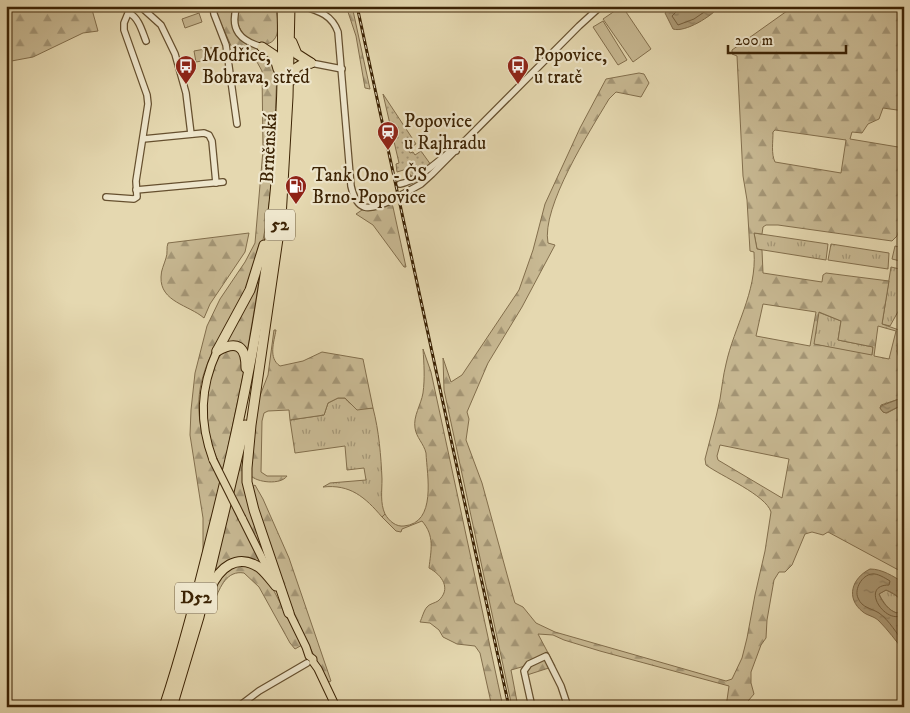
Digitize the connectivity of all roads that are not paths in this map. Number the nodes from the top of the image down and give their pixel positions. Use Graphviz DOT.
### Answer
graph roads {
  1 [pos="131,6"];
  2 [pos="140,6"];
  3 [pos="213,6"];
  4 [pos="237,6"];
  5 [pos="303,6"];
  6 [pos="601,6"];
  7 [pos="286,10"];
  8 [pos="129,13"];
  9 [pos="290,37"];
  10 [pos="146,41"];
  11 [pos="262,47"];
  12 [pos="311,63"];
  13 [pos="342,69"];
  14 [pos="282,89"];
  15 [pos="288,97"];
  16 [pos="237,124"];
  17 [pos="191,134"];
  18 [pos="143,139"];
  19 [pos="456,151"];
  20 [pos="223,182"];
  21 [pos="216,183"];
  22 [pos="400,184"];
  23 [pos="136,190"];
  24 [pos="106,197"];
  25 [pos="274,205"];
  26 [pos="217,351"];
  27 [pos="261,351"];
  28 [pos="246,385"];
  29 [pos="276,586"];
  30 [pos="289,612"];
  31 [pos="199,617"];
  32 [pos="310,660"];
  33 [pos="164,707"];
  34 [pos="172,707"];
  35 [pos="238,707"];
  36 [pos="336,707"];
  37 [pos="532,707"];
  38 [pos="568,707"];
  1 -- 8 [label="street"];
  2 -- 17 [label="street"];
  3 -- 16 [label="street, Brněnská"];
  4 -- 11 [label="street"];
  5 -- 13 [label="street"];
  6 -- 19 [label="street"];
  7 -- 9 [label="highway, Brněnská / 52"];
  7 -- 11 [label="highway"];
  7 -- 14 [label="highway, Brněnská / 52"];
  8 -- 10 [label="street"];
  8 -- 18 [label="street"];
  9 -- 12 [label="highway"];
  9 -- 15 [label="highway, Brněnská / 52"];
  11 -- 14 [label="highway"];
  12 -- 13 [label="street"];
  12 -- 15 [label="highway"];
  13 -- 19 [label="street, bridge"];
  14 -- 25 [label="highway, Brněnská / 52"];
  15 -- 27 [label="highway, Brněnská / 52"];
  17 -- 18 [label="street"];
  17 -- 21 [label="street"];
  18 -- 23 [label="street"];
  19 -- 22 [label="street"];
  20 -- 21 [label="street"];
  21 -- 23 [label="street"];
  23 -- 24 [label="street"];
  25 -- 26 [label="highway"];
  25 -- 28 [label="highway, D52"];
  26 -- 28 [label="highway"];
  26 -- 29 [label="main road, bridge"];
  27 -- 30 [label="highway"];
  27 -- 31 [label="highway, D52"];
  28 -- 33 [label="highway, D52"];
  29 -- 30 [label="main road"];
  29 -- 31 [label="highway"];
  30 -- 32 [label="main road"];
  31 -- 34 [label="highway, D52"];
  32 -- 35 [label="street"];
  32 -- 36 [label="main road"];
  37 -- 38 [label="street"];
}
